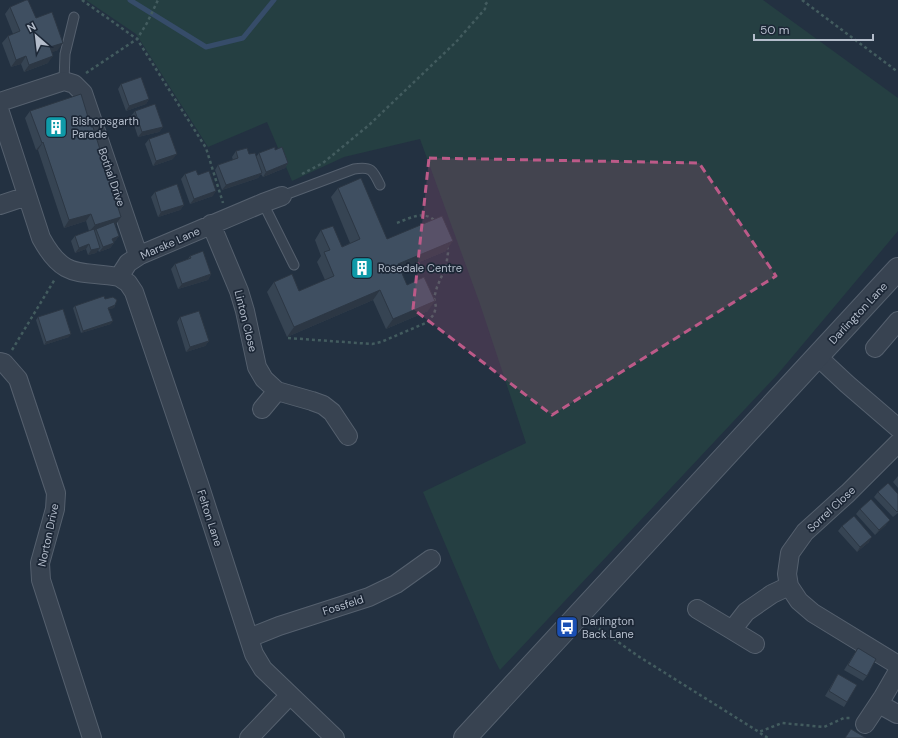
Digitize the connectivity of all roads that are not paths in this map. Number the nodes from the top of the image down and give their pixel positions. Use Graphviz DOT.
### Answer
graph roads {
  1 [pos="74,17"];
  2 [pos="64,81"];
  3 [pos="0,102"];
  4 [pos="0,112"];
  5 [pos="380,185"];
  6 [pos="27,196"];
  7 [pos="282,196"];
  8 [pos="263,203"];
  9 [pos="0,205"];
  10 [pos="219,221"];
  11 [pos="140,255"];
  12 [pos="294,265"];
  13 [pos="898,269"];
  14 [pos="119,277"];
  15 [pos="898,321"];
  16 [pos="874,348"];
  17 [pos="817,356"];
  18 [pos="2,363"];
  19 [pos="277,392"];
  20 [pos="262,409"];
  21 [pos="898,428"];
  22 [pos="348,436"];
  23 [pos="898,443"];
  24 [pos="431,560"];
  25 [pos="789,586"];
  26 [pos="697,609"];
  27 [pos="732,630"];
  28 [pos="249,638"];
  29 [pos="755,644"];
  30 [pos="898,665"];
  31 [pos="898,671"];
  32 [pos="290,695"];
  33 [pos="879,704"];
  34 [pos="897,714"];
  35 [pos="858,721"];
  36 [pos="92,738"];
  37 [pos="249,738"];
  38 [pos="335,738"];
  39 [pos="465,738"];
  1 -- 2 [label="lane"];
  2 -- 3 [label="street"];
  2 -- 11 [label="street, Bothal Drive"];
  4 -- 6 [label="street"];
  5 -- 7 [label="lane"];
  6 -- 9 [label="street"];
  6 -- 14 [label="street"];
  7 -- 8 [label="street, Marske Lane"];
  8 -- 10 [label="street, Marske Lane"];
  8 -- 12 [label="lane"];
  10 -- 11 [label="street, Marske Lane"];
  10 -- 19 [label="street, Linton Close"];
  11 -- 14 [label="street, Marske Lane"];
  13 -- 17 [label="street, Darlington Lane"];
  14 -- 28 [label="street, Felton Lane"];
  15 -- 16 [label="street"];
  17 -- 21 [label="street"];
  17 -- 39 [label="street"];
  18 -- 36 [label="street, Norton Drive"];
  19 -- 20 [label="street"];
  19 -- 22 [label="street"];
  23 -- 25 [label="street, Sorrel Close"];
  24 -- 28 [label="street, Fossfeld"];
  25 -- 27 [label="street"];
  25 -- 30 [label="street"];
  26 -- 27 [label="street"];
  27 -- 29 [label="street"];
  28 -- 32 [label="street, Felton Lane"];
  31 -- 33 [label="street"];
  32 -- 37 [label="street"];
  32 -- 38 [label="street, Felton Lane"];
  33 -- 34 [label="street"];
  33 -- 35 [label="street"];
}
